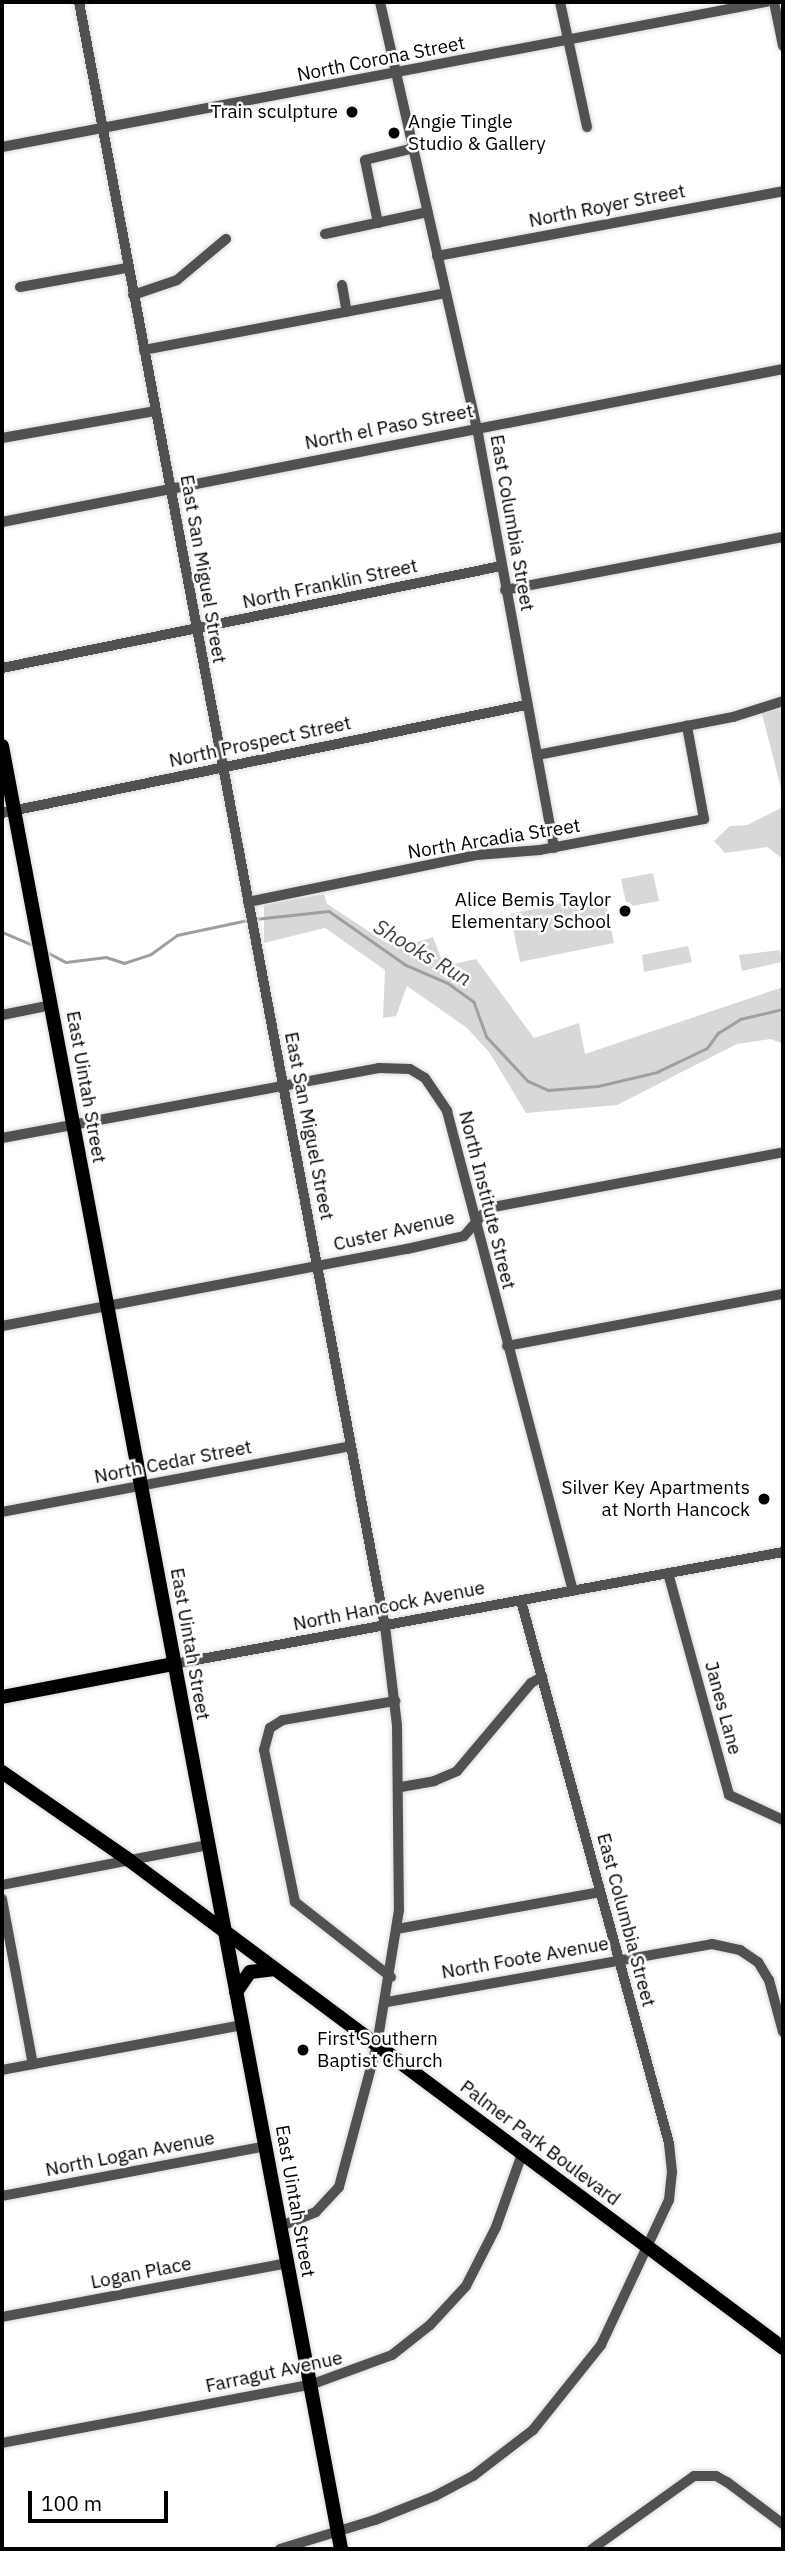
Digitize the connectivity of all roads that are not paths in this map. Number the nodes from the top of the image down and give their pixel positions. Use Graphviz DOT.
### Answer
graph roads {
  1 [pos="79,2"];
  2 [pos="380,2"];
  3 [pos="559,2"];
  4 [pos="766,2"];
  5 [pos="775,2"];
  6 [pos="569,40"];
  7 [pos="783,46"];
  8 [pos="397,73"];
  9 [pos="587,127"];
  10 [pos="100,130"];
  11 [pos="2,147"];
  12 [pos="414,148"];
  13 [pos="783,191"];
  14 [pos="428,212"];
  15 [pos="378,223"];
  16 [pos="325,234"];
  17 [pos="226,239"];
  18 [pos="437,256"];
  19 [pos="127,268"];
  20 [pos="342,285"];
  21 [pos="20,287"];
  22 [pos="446,293"];
  23 [pos="133,295"];
  24 [pos="347,312"];
  25 [pos="144,351"];
  26 [pos="783,369"];
  27 [pos="155,411"];
  28 [pos="477,428"];
  29 [pos="2,438"];
  30 [pos="170,487"];
  31 [pos="2,522"];
  32 [pos="783,537"];
  33 [pos="501,566"];
  34 [pos="505,590"];
  35 [pos="196,629"];
  36 [pos="2,668"];
  37 [pos="783,701"];
  38 [pos="526,705"];
  39 [pos="687,726"];
  40 [pos="2,746"];
  41 [pos="537,755"];
  42 [pos="223,768"];
  43 [pos="8,812"];
  44 [pos="554,848"];
  45 [pos="249,907"];
  46 [pos="51,1005"];
  47 [pos="2,1015"];
  48 [pos="283,1086"];
  49 [pos="73,1125"];
  50 [pos="2,1138"];
  51 [pos="783,1152"];
  52 [pos="475,1219"];
  53 [pos="317,1266"];
  54 [pos="783,1294"];
  55 [pos="108,1306"];
  56 [pos="2,1326"];
  57 [pos="506,1346"];
  58 [pos="350,1446"];
  59 [pos="141,1485"];
  60 [pos="2,1511"];
  61 [pos="783,1552"];
  62 [pos="668,1573"];
  63 [pos="573,1591"];
  64 [pos="521,1601"];
  65 [pos="385,1626"];
  66 [pos="174,1664"];
  67 [pos="542,1677"];
  68 [pos="2,1697"];
  69 [pos="395,1701"];
  70 [pos="3,1775"];
  71 [pos="401,1787"];
  72 [pos="783,1820"];
  73 [pos="208,1845"];
  74 [pos="129,1860"];
  75 [pos="2,1885"];
  76 [pos="600,1892"];
  77 [pos="2,1899"];
  78 [pos="224,1930"];
  79 [pos="397,1930"];
  80 [pos="618,1959"];
  81 [pos="275,1969"];
  82 [pos="391,1977"];
  83 [pos="236,1992"];
  84 [pos="387,2002"];
  85 [pos="243,2025"];
  86 [pos="783,2032"];
  87 [pos="377,2045"];
  88 [pos="33,2064"];
  89 [pos="2,2070"];
  90 [pos="266,2146"];
  91 [pos="522,2154"];
  92 [pos="2,2196"];
  93 [pos="281,2226"];
  94 [pos="649,2248"];
  95 [pos="287,2263"];
  96 [pos="2,2317"];
  97 [pos="783,2348"];
  98 [pos="310,2385"];
  99 [pos="2,2443"];
  100 [pos="783,2524"];
  101 [pos="337,2531"];
  102 [pos="280,2549"];
  103 [pos="341,2549"];
  104 [pos="592,2549"];
  1 -- 10 [label="street, East San Miguel Street"];
  2 -- 8 [label="street, East Columbia Street"];
  3 -- 6 [label="street"];
  4 -- 6 [label="street, North Corona Street"];
  5 -- 7 [label="street"];
  6 -- 8 [label="street, North Corona Street"];
  6 -- 9 [label="street"];
  8 -- 10 [label="street, North Corona Street"];
  8 -- 12 [label="street, East Columbia Street"];
  10 -- 11 [label="street, North Corona Street"];
  10 -- 19 [label="street, East San Miguel Street"];
  12 -- 14 [label="street, East Columbia Street"];
  12 -- 15 [label="street"];
  13 -- 18 [label="street, North Royer Street"];
  14 -- 15 [label="street"];
  14 -- 18 [label="street, East Columbia Street"];
  15 -- 16 [label="street"];
  17 -- 23 [label="street"];
  18 -- 22 [label="street, East Columbia Street"];
  19 -- 21 [label="street"];
  19 -- 23 [label="street, East San Miguel Street"];
  20 -- 24 [label="street"];
  22 -- 24 [label="street"];
  22 -- 28 [label="street, East Columbia Street"];
  23 -- 25 [label="street, East San Miguel Street"];
  24 -- 25 [label="street"];
  25 -- 27 [label="street, East San Miguel Street"];
  26 -- 28 [label="street, North el Paso Street"];
  27 -- 29 [label="street"];
  27 -- 30 [label="street, East San Miguel Street"];
  28 -- 30 [label="street, North el Paso Street"];
  28 -- 33 [label="street, East Columbia Street"];
  30 -- 31 [label="street, North el Paso Street"];
  30 -- 35 [label="street, East San Miguel Street"];
  32 -- 34 [label="street"];
  33 -- 34 [label="street, East Columbia Street"];
  33 -- 35 [label="street, North Franklin Street"];
  34 -- 38 [label="street, East Columbia Street"];
  35 -- 36 [label="street, North Franklin Street"];
  35 -- 42 [label="street, East San Miguel Street"];
  37 -- 39 [label="street"];
  38 -- 41 [label="street, East Columbia Street"];
  38 -- 42 [label="street, North Prospect Street"];
  39 -- 41 [label="street"];
  39 -- 44 [label="street, North Arcadia Street"];
  40 -- 43 [label="main road, East Uintah Street"];
  41 -- 44 [label="street, East Columbia Street"];
  42 -- 43 [label="street, North Prospect Street"];
  42 -- 45 [label="street, East San Miguel Street"];
  43 -- 46 [label="main road, East Uintah Street"];
  44 -- 45 [label="street, North Arcadia Street"];
  45 -- 48 [label="street, East San Miguel Street"];
  46 -- 47 [label="street"];
  46 -- 49 [label="main road, East Uintah Street"];
  48 -- 49 [label="street, North Institute Street"];
  48 -- 52 [label="street, North Institute Street"];
  48 -- 53 [label="street, East San Miguel Street"];
  49 -- 50 [label="street, North Institute Street"];
  49 -- 55 [label="main road, East Uintah Street"];
  51 -- 52 [label="street, Custer Avenue"];
  52 -- 53 [label="street, Custer Avenue"];
  52 -- 57 [label="street, North Institute Street"];
  53 -- 55 [label="street, Custer Avenue"];
  53 -- 58 [label="street, East San Miguel Street"];
  54 -- 57 [label="street"];
  55 -- 56 [label="street, Custer Avenue"];
  55 -- 59 [label="main road, East Uintah Street"];
  57 -- 63 [label="street, North Institute Street"];
  58 -- 59 [label="street, North Cedar Street"];
  58 -- 65 [label="street, East San Miguel Street"];
  59 -- 60 [label="street, North Cedar Street"];
  59 -- 66 [label="main road, East Uintah Street"];
  61 -- 62 [label="street, North Hancock Avenue"];
  62 -- 63 [label="street, North Hancock Avenue"];
  62 -- 72 [label="street, Janes Lane"];
  63 -- 64 [label="street, North Hancock Avenue"];
  64 -- 65 [label="street, North Hancock Avenue"];
  64 -- 67 [label="street, East Columbia Street"];
  65 -- 66 [label="street, North Hancock Avenue"];
  65 -- 69 [label="street, East San Miguel Street"];
  66 -- 68 [label="main road, North Hancock Avenue"];
  66 -- 73 [label="main road, East Uintah Street"];
  67 -- 71 [label="street"];
  67 -- 76 [label="street, East Columbia Street"];
  69 -- 71 [label="street, East San Miguel Street"];
  69 -- 82 [label="street"];
  70 -- 74 [label="main road, Palmer Park Boulevard"];
  71 -- 79 [label="street, East San Miguel Street"];
  73 -- 74 [label="street"];
  73 -- 78 [label="main road, East Uintah Street"];
  74 -- 75 [label="street"];
  74 -- 78 [label="main road, Palmer Park Boulevard"];
  76 -- 79 [label="street"];
  76 -- 80 [label="street, East Columbia Street"];
  77 -- 88 [label="street"];
  78 -- 81 [label="main road, Palmer Park Boulevard"];
  78 -- 83 [label="main road, East Uintah Street"];
  79 -- 82 [label="street, East San Miguel Street"];
  80 -- 84 [label="street, North Foote Avenue"];
  80 -- 86 [label="street, North Foote Avenue"];
  80 -- 94 [label="street, East Columbia Street"];
  81 -- 83 [label="main road"];
  81 -- 87 [label="main road, Palmer Park Boulevard"];
  82 -- 84 [label="street, East San Miguel Street"];
  83 -- 85 [label="main road, East Uintah Street"];
  84 -- 87 [label="street, East San Miguel Street"];
  85 -- 88 [label="street"];
  85 -- 90 [label="main road, East Uintah Street"];
  87 -- 91 [label="main road, Palmer Park Boulevard"];
  87 -- 93 [label="street, East San Miguel Street"];
  88 -- 89 [label="street"];
  90 -- 92 [label="street, North Logan Avenue"];
  90 -- 93 [label="main road, East Uintah Street"];
  91 -- 94 [label="main road, Palmer Park Boulevard"];
  91 -- 98 [label="street, Farragut Avenue"];
  93 -- 95 [label="main road, East Uintah Street"];
  94 -- 97 [label="main road, Palmer Park Boulevard"];
  94 -- 101 [label="street, East Columbia Street"];
  95 -- 96 [label="street, Logan Place"];
  95 -- 98 [label="main road, East Uintah Street"];
  98 -- 99 [label="street, Farragut Avenue"];
  98 -- 101 [label="main road, East Uintah Street"];
  100 -- 104 [label="street"];
  101 -- 102 [label="street, East Columbia Street"];
  101 -- 103 [label="main road, East Uintah Street"];
}
